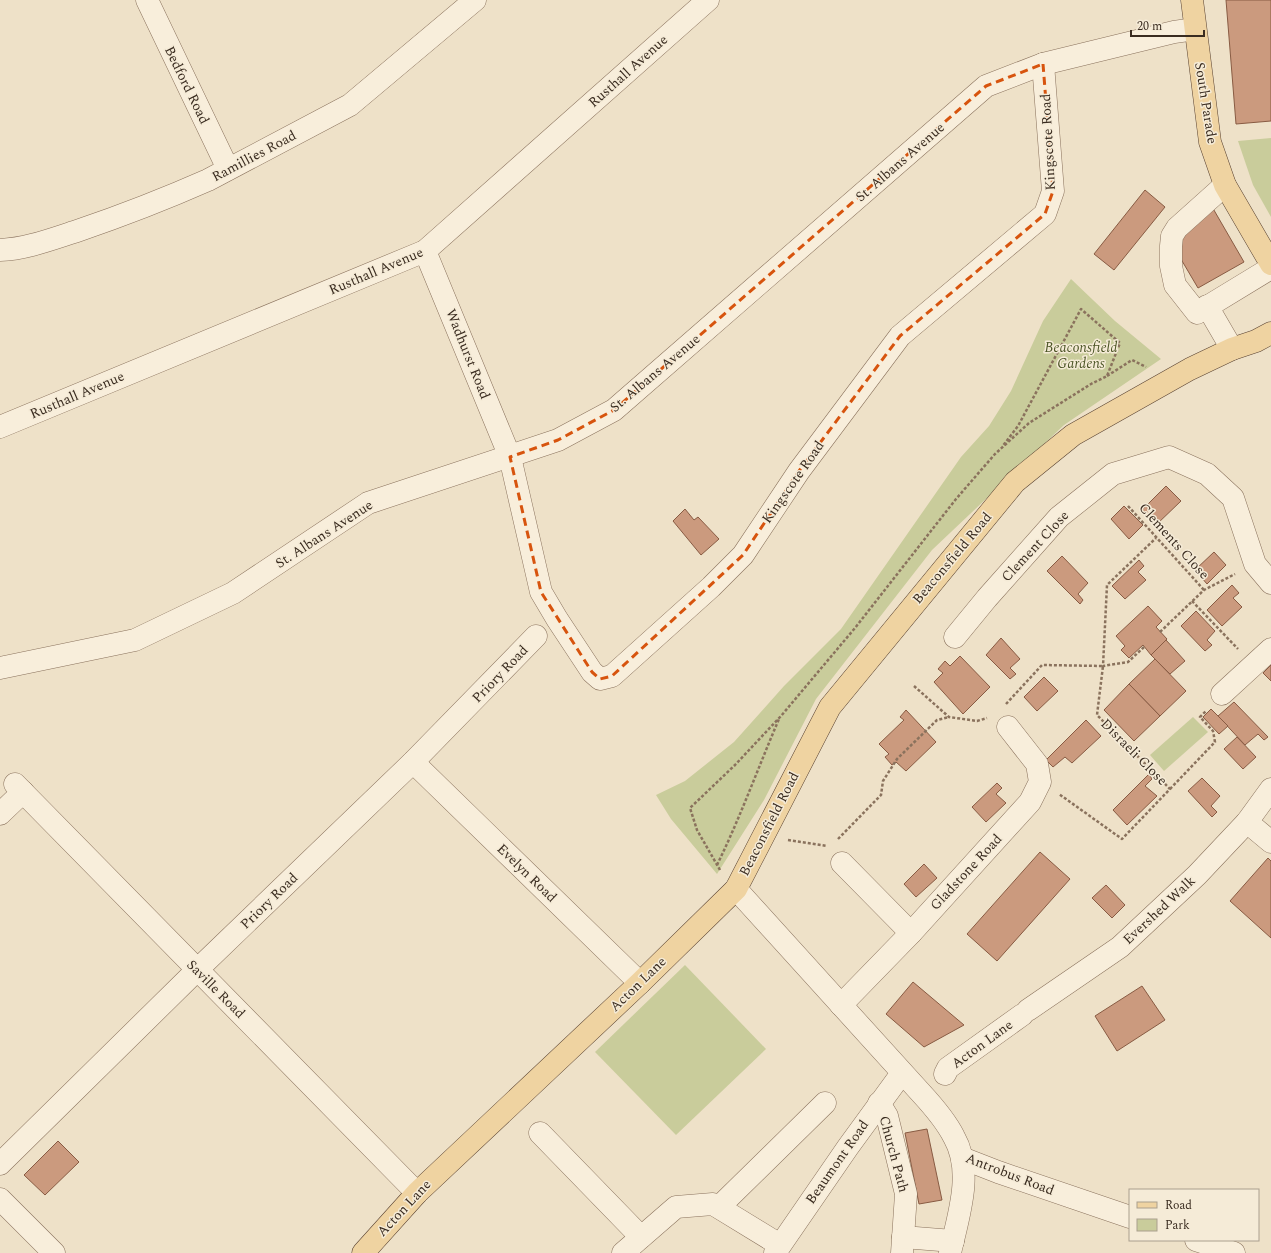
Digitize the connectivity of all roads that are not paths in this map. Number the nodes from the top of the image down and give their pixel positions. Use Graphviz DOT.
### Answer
graph roads {
  1 [pos="147,0"];
  2 [pos="475,0"];
  3 [pos="708,0"];
  4 [pos="1192,0"];
  5 [pos="1195,29"];
  6 [pos="1043,64"];
  7 [pos="228,169"];
  8 [pos="1225,185"];
  9 [pos="0,250"];
  10 [pos="425,251"];
  11 [pos="1271,264"];
  12 [pos="1271,268"];
  13 [pos="1207,306"];
  14 [pos="1271,332"];
  15 [pos="1232,349"];
  16 [pos="0,427"];
  17 [pos="510,457"];
  18 [pos="1271,583"];
  19 [pos="536,636"];
  20 [pos="955,636"];
  21 [pos="1271,649"];
  22 [pos="0,668"];
  23 [pos="1222,694"];
  24 [pos="1002,720"];
  25 [pos="414,762"];
  26 [pos="1271,789"];
  27 [pos="0,814"];
  28 [pos="1247,822"];
  29 [pos="1271,842"];
  30 [pos="837,855"];
  31 [pos="736,889"];
  32 [pos="910,932"];
  33 [pos="198,969"];
  34 [pos="640,983"];
  35 [pos="840,1005"];
  36 [pos="1025,1013"];
  37 [pos="902,1073"];
  38 [pos="945,1074"];
  39 [pos="825,1103"];
  40 [pos="879,1103"];
  41 [pos="540,1133"];
  42 [pos="962,1158"];
  43 [pos="0,1164"];
  44 [pos="417,1193"];
  45 [pos="0,1199"];
  46 [pos="719,1207"];
  47 [pos="1129,1217"];
  48 [pos="641,1237"];
  49 [pos="1199,1241"];
  50 [pos="903,1245"];
  51 [pos="951,1247"];
  52 [pos="778,1249"];
  53 [pos="365,1252"];
  54 [pos="54,1253"];
  55 [pos="624,1253"];
  56 [pos="1234,1253"];
  1 -- 7 [label="street, Bedford Road"];
  2 -- 7 [label="street, Ramillies Road"];
  3 -- 10 [label="street, Rusthall Avenue"];
  4 -- 5 [label="main road, South Parade"];
  5 -- 6 [label="street, St. Albans Avenue"];
  5 -- 8 [label="main road, South Parade"];
  6 -- 17 [label="street, St. Albans Avenue"];
  6 -- 17 [label="street, Kingscote Road"];
  7 -- 9 [label="street, Ramillies Road"];
  8 -- 11 [label="main road, South Parade"];
  8 -- 13 [label="street"];
  10 -- 16 [label="street, Rusthall Avenue"];
  10 -- 17 [label="street, Wadhurst Road"];
  12 -- 13 [label="street"];
  13 -- 15 [label="street"];
  14 -- 15 [label="main road, Beaconsfield Road"];
  15 -- 31 [label="main road, Beaconsfield Road"];
  17 -- 22 [label="street, St. Albans Avenue"];
  18 -- 20 [label="street, Clement Close"];
  19 -- 25 [label="street, Priory Road"];
  21 -- 23 [label="street"];
  24 -- 32 [label="street, Gladstone Road"];
  25 -- 33 [label="street, Priory Road"];
  25 -- 34 [label="street, Evelyn Road"];
  26 -- 28 [label="street, Evershed Walk"];
  27 -- 33 [label="street, Saville Road"];
  28 -- 29 [label="street"];
  28 -- 36 [label="street, Evershed Walk"];
  30 -- 32 [label="street"];
  31 -- 34 [label="main road, Acton Lane"];
  31 -- 35 [label="street"];
  32 -- 35 [label="street, Gladstone Road"];
  33 -- 43 [label="street, Priory Road"];
  33 -- 44 [label="street, Saville Road"];
  34 -- 44 [label="main road, Acton Lane"];
  35 -- 37 [label="street"];
  36 -- 38 [label="street, Acton Lane"];
  37 -- 40 [label="street, Beaumont Road"];
  37 -- 42 [label="street, Antrobus Road"];
  39 -- 46 [label="street"];
  40 -- 50 [label="street, Church Path"];
  40 -- 52 [label="street, Beaumont Road"];
  41 -- 48 [label="street"];
  42 -- 47 [label="street, Antrobus Road"];
  42 -- 51 [label="street"];
  44 -- 53 [label="main road, Acton Lane"];
  45 -- 54 [label="street"];
  46 -- 48 [label="street"];
  46 -- 52 [label="street"];
  48 -- 55 [label="street"];
  49 -- 56 [label="street"];
  50 -- 51 [label="street"];
}
